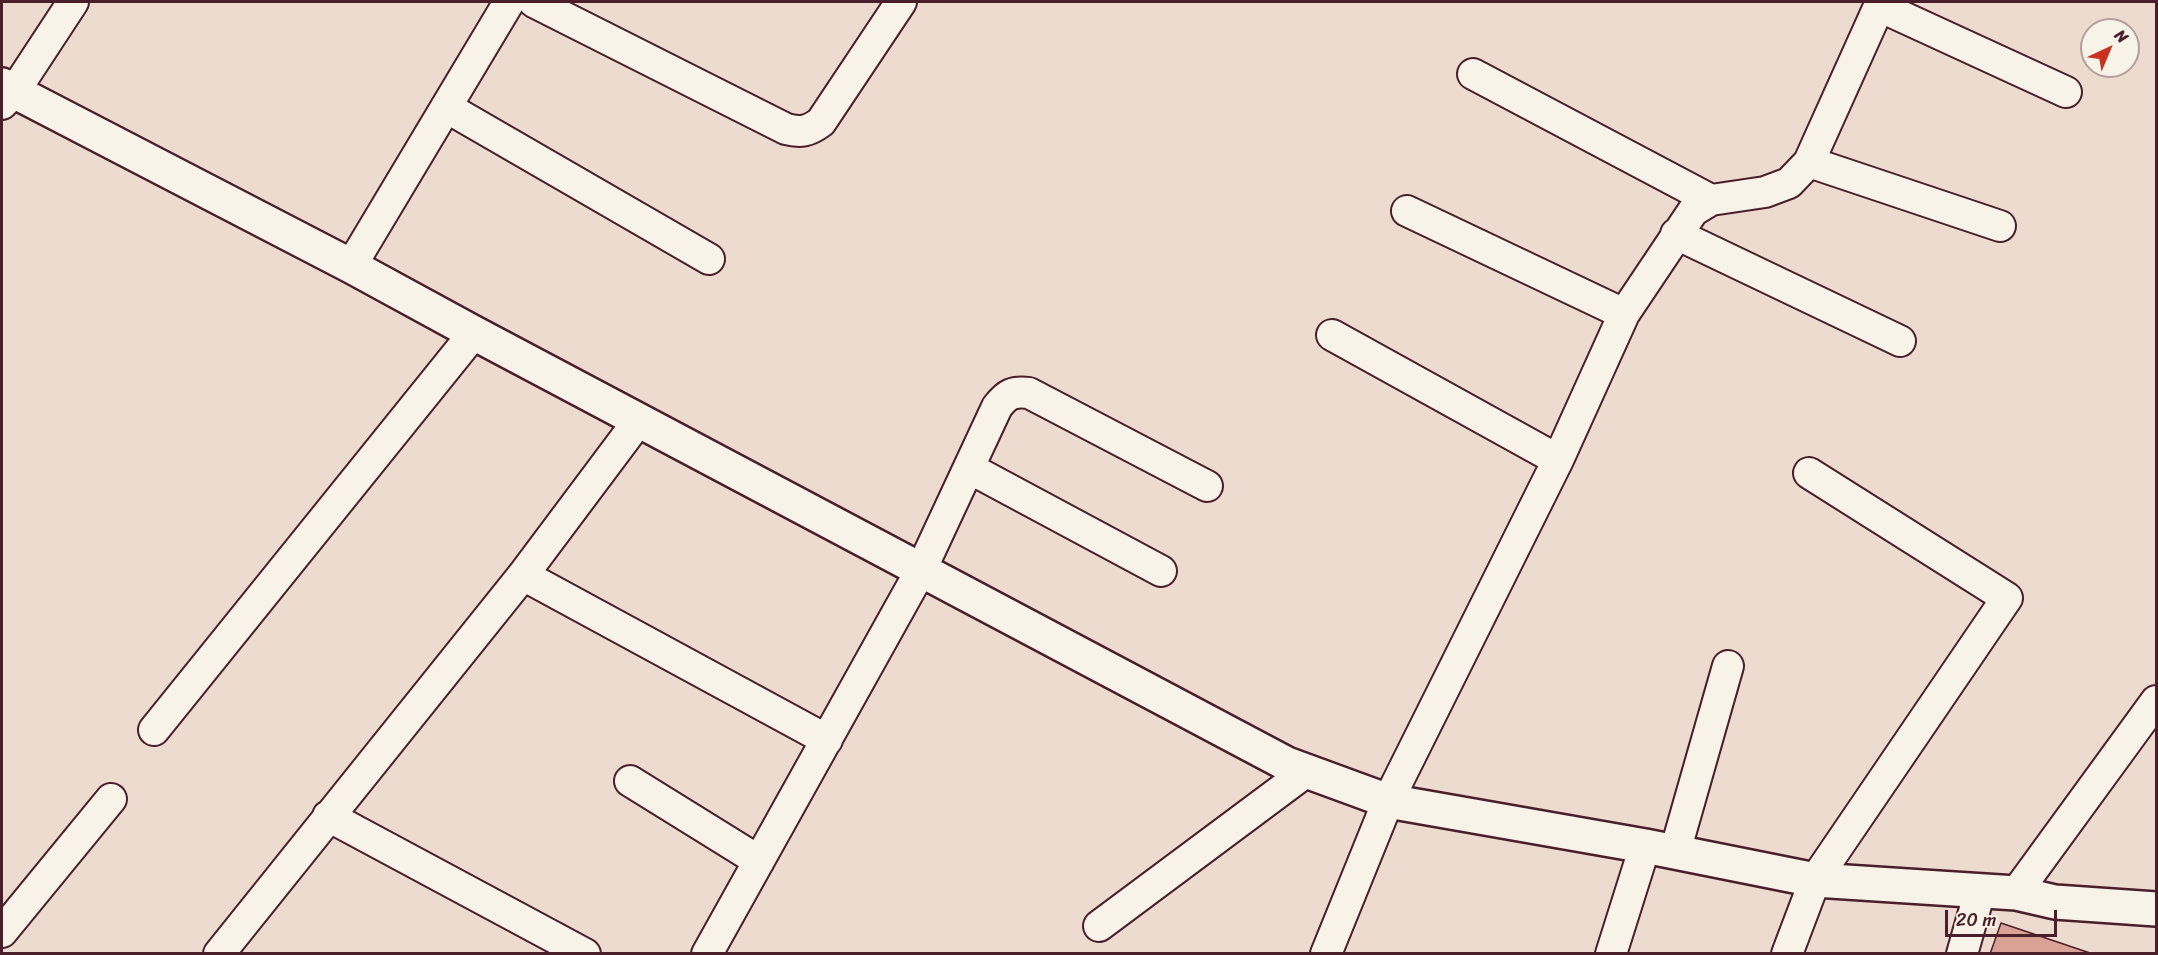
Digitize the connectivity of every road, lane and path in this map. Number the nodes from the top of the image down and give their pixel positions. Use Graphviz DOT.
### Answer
graph roads {
  1 [pos="73,2"];
  2 [pos="509,2"];
  3 [pos="534,2"];
  4 [pos="901,2"];
  5 [pos="1880,4"];
  6 [pos="1473,74"];
  7 [pos="2066,92"];
  8 [pos="6,93"];
  9 [pos="446,107"];
  10 [pos="1809,162"];
  11 [pos="1711,200"];
  12 [pos="1407,211"];
  13 [pos="2000,226"];
  14 [pos="1676,234"];
  15 [pos="709,259"];
  16 [pos="351,266"];
  17 [pos="1624,314"];
  18 [pos="474,333"];
  19 [pos="1332,335"];
  20 [pos="1900,341"];
  21 [pos="639,420"];
  22 [pos="1558,460"];
  23 [pos="969,468"];
  24 [pos="1809,472"];
  25 [pos="1207,486"];
  26 [pos="921,570"];
  27 [pos="1161,571"];
  28 [pos="523,575"];
  29 [pos="1728,666"];
  30 [pos="2157,701"];
  31 [pos="153,730"];
  32 [pos="827,740"];
  33 [pos="1307,771"];
  34 [pos="630,781"];
  35 [pos="111,799"];
  36 [pos="1388,801"];
  37 [pos="328,816"];
  38 [pos="1660,849"];
  39 [pos="759,861"];
  40 [pos="1815,880"];
  41 [pos="1980,891"];
  42 [pos="2016,893"];
  43 [pos="2157,909"];
  44 [pos="1099,926"];
  45 [pos="2,932"];
  46 [pos="220,953"];
  47 [pos="585,954"];
  48 [pos="707,954"];
  49 [pos="1326,954"];
  50 [pos="1611,954"];
  51 [pos="1787,954"];
  52 [pos="1962,954"];
  1 -- 8 [label="street"];
  2 -- 9 [label="street"];
  3 -- 4 [label="street"];
  5 -- 7 [label="street"];
  5 -- 10 [label="street"];
  6 -- 11 [label="street"];
  8 -- 16 [label="street"];
  9 -- 15 [label="street"];
  9 -- 16 [label="street"];
  10 -- 11 [label="street"];
  10 -- 13 [label="street"];
  11 -- 14 [label="street"];
  12 -- 17 [label="street"];
  14 -- 17 [label="street"];
  14 -- 20 [label="street"];
  16 -- 18 [label="street"];
  17 -- 22 [label="street"];
  18 -- 21 [label="street"];
  18 -- 31 [label="street"];
  19 -- 22 [label="street"];
  21 -- 26 [label="street"];
  21 -- 28 [label="street"];
  22 -- 36 [label="street"];
  23 -- 25 [label="street"];
  23 -- 26 [label="street"];
  23 -- 27 [label="street"];
  24 -- 40 [label="street"];
  26 -- 32 [label="street"];
  26 -- 33 [label="street"];
  28 -- 32 [label="street"];
  28 -- 37 [label="street"];
  29 -- 38 [label="street"];
  30 -- 42 [label="street"];
  32 -- 39 [label="street"];
  33 -- 36 [label="street"];
  33 -- 44 [label="street"];
  34 -- 39 [label="street"];
  35 -- 45 [label="street"];
  36 -- 38 [label="street"];
  36 -- 49 [label="street"];
  37 -- 46 [label="street"];
  37 -- 47 [label="street"];
  38 -- 40 [label="street"];
  38 -- 50 [label="street"];
  39 -- 48 [label="street"];
  40 -- 41 [label="street"];
  40 -- 51 [label="street"];
  41 -- 42 [label="street"];
  41 -- 52 [label="street"];
  42 -- 43 [label="street"];
}
